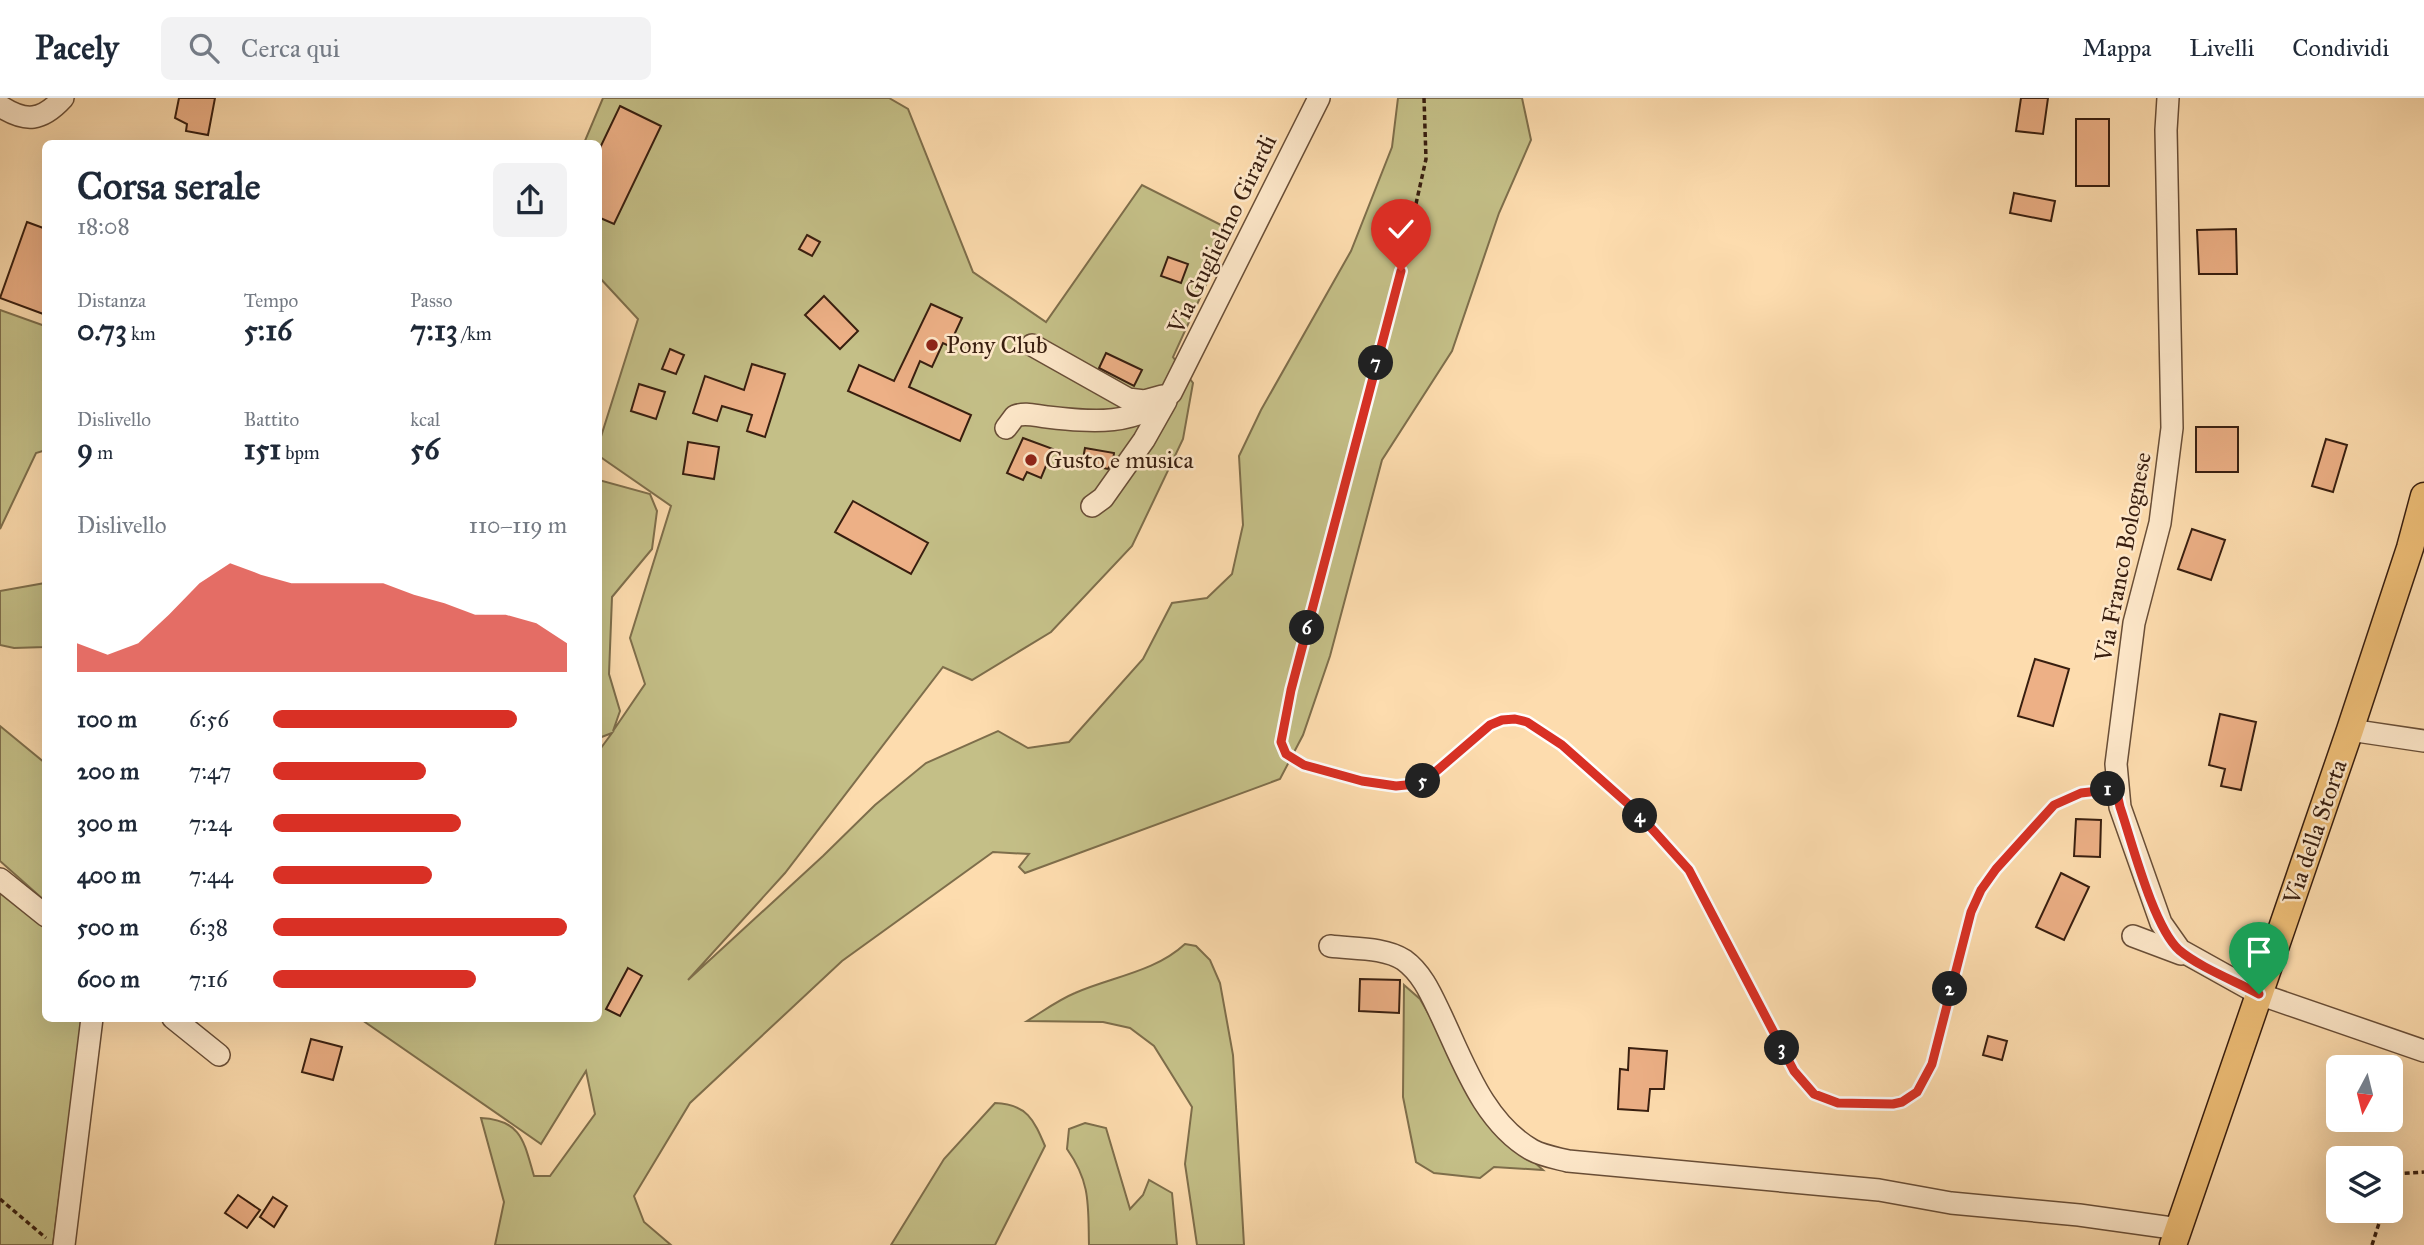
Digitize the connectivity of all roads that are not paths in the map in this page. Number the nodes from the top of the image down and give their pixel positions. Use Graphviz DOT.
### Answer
graph roads {
  1 [pos="63,98"];
  2 [pos="1319,98"];
  3 [pos="2168,98"];
  4 [pos="0,106"];
  5 [pos="1032,345"];
  6 [pos="1171,393"];
  7 [pos="1006,428"];
  8 [pos="2424,496"];
  9 [pos="1092,506"];
  10 [pos="2350,730"];
  11 [pos="2424,741"];
  12 [pos="0,878"];
  13 [pos="42,913"];
  14 [pos="2133,936"];
  15 [pos="1330,946"];
  16 [pos="2196,960"];
  17 [pos="2259,994"];
  18 [pos="92,1022"];
  19 [pos="178,1022"];
  20 [pos="2424,1051"];
  21 [pos="219,1055"];
  22 [pos="1861,1202"];
  23 [pos="1951,1203"];
  24 [pos="2176,1237"];
  25 [pos="64,1245"];
  1 -- 4 [label="street"];
  2 -- 6 [label="street, Via Guglielmo Girardi"];
  3 -- 16 [label="street, Via Franco Bolognese"];
  5 -- 6 [label="street"];
  6 -- 7 [label="street, Via Guglielmo Girardi"];
  6 -- 9 [label="street, Via Guglielmo Girardi"];
  8 -- 10 [label="main road, Via della Storta"];
  10 -- 11 [label="street"];
  10 -- 17 [label="main road, Via della Storta"];
  12 -- 13 [label="street"];
  14 -- 16 [label="street, Via Franco Bolognese"];
  15 -- 23 [label="street"];
  16 -- 17 [label="street, Via Franco Bolognese"];
  17 -- 20 [label="street, Via Franco Bolognese"];
  17 -- 24 [label="main road, Via della Storta"];
  18 -- 25 [label="street"];
  19 -- 21 [label="street"];
  22 -- 23 [label="street"];
  23 -- 24 [label="street"];
}
